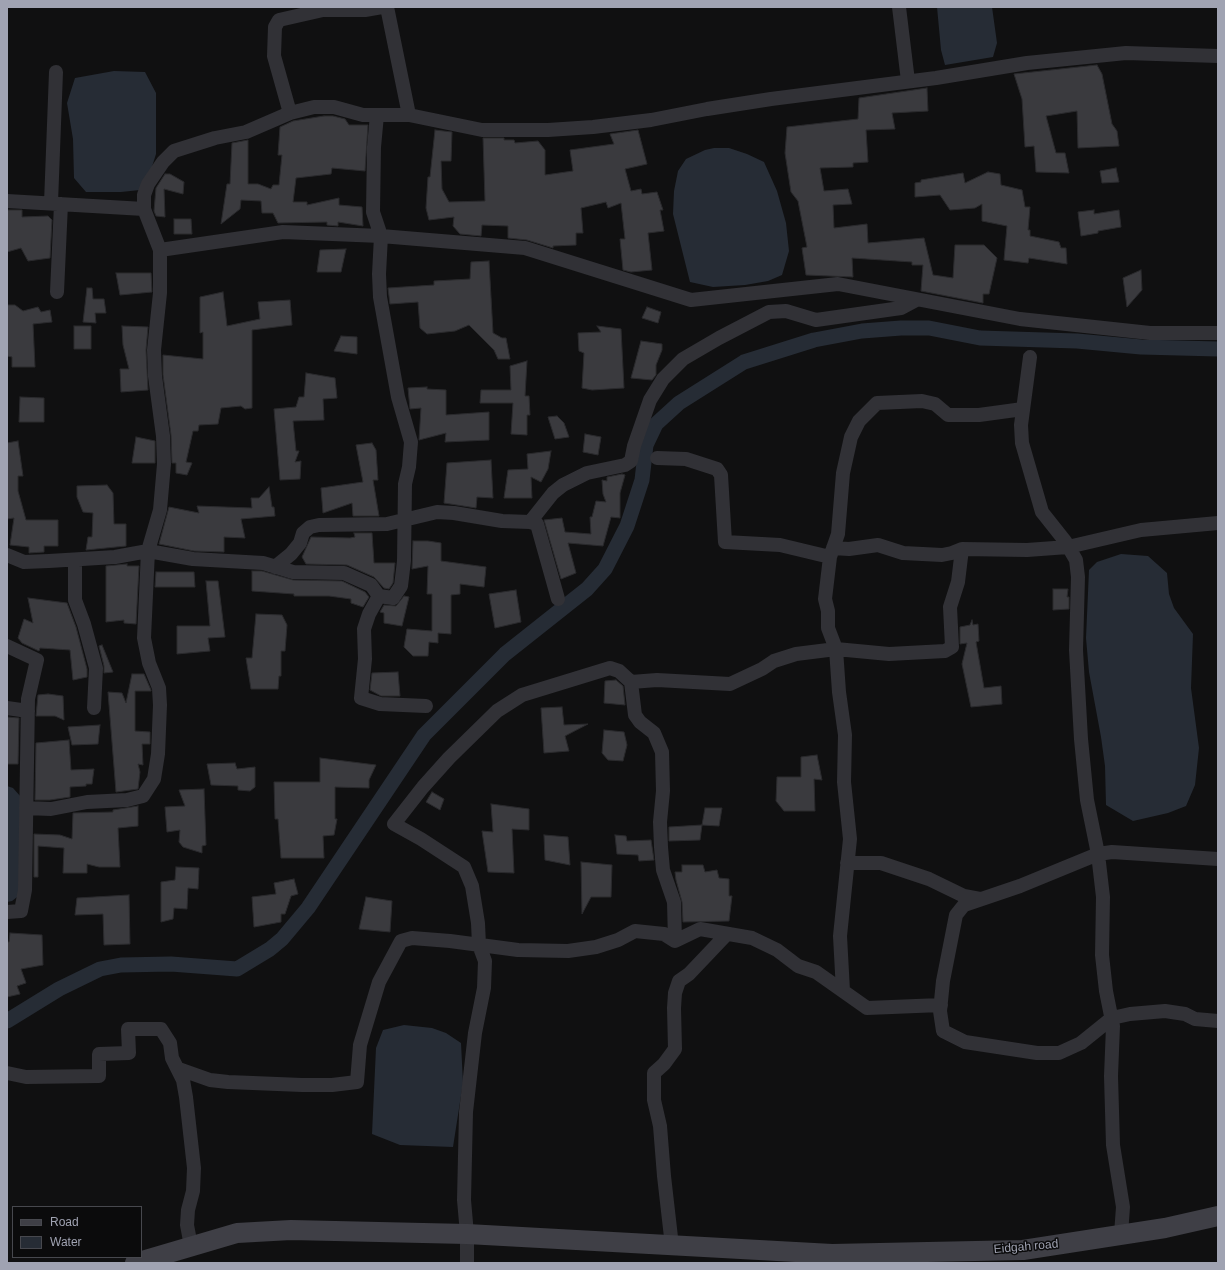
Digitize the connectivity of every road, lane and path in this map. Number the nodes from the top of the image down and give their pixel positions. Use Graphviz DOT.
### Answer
graph roads {
  1 [pos="382,7"];
  2 [pos="387,7"];
  3 [pos="899,7"];
  4 [pos="1218,56"];
  5 [pos="56,72"];
  6 [pos="908,81"];
  7 [pos="290,113"];
  8 [pos="378,115"];
  9 [pos="409,115"];
  10 [pos="7,201"];
  11 [pos="56,204"];
  12 [pos="144,208"];
  13 [pos="381,236"];
  14 [pos="160,250"];
  15 [pos="57,292"];
  16 [pos="916,300"];
  17 [pos="1218,333"];
  18 [pos="1030,357"];
  19 [pos="1023,409"];
  20 [pos="657,458"];
  21 [pos="405,519"];
  22 [pos="530,522"];
  23 [pos="1218,523"];
  24 [pos="1068,547"];
  25 [pos="962,549"];
  26 [pos="148,551"];
  27 [pos="831,553"];
  28 [pos="7,554"];
  29 [pos="75,560"];
  30 [pos="275,567"];
  31 [pos="379,596"];
  32 [pos="558,599"];
  33 [pos="7,646"];
  34 [pos="836,649"];
  35 [pos="631,682"];
  36 [pos="426,706"];
  37 [pos="7,708"];
  38 [pos="94,708"];
  39 [pos="28,711"];
  40 [pos="26,808"];
  41 [pos="1098,854"];
  42 [pos="1218,859"];
  43 [pos="847,863"];
  44 [pos="980,899"];
  45 [pos="7,912"];
  46 [pos="727,934"];
  47 [pos="675,941"];
  48 [pos="479,945"];
  49 [pos="843,991"];
  50 [pos="941,1005"];
  51 [pos="1112,1018"];
  52 [pos="1218,1021"];
  53 [pos="179,1069"];
  54 [pos="7,1073"];
  55 [pos="1218,1216"];
  56 [pos="467,1234"];
  57 [pos="1121,1234"];
  58 [pos="192,1246"];
  59 [pos="672,1255"];
  60 [pos="1024,1256"];
  61 [pos="832,1258"];
  62 [pos="135,1263"];
  63 [pos="468,1263"];
  1 -- 7 [label="street"];
  2 -- 9 [label="street"];
  3 -- 6 [label="street"];
  4 -- 6 [label="street"];
  5 -- 11 [label="street"];
  6 -- 9 [label="street"];
  7 -- 8 [label="street"];
  7 -- 12 [label="street"];
  8 -- 9 [label="street"];
  8 -- 13 [label="street"];
  10 -- 11 [label="street"];
  11 -- 12 [label="street"];
  11 -- 15 [label="street"];
  12 -- 14 [label="street"];
  13 -- 14 [label="street"];
  13 -- 16 [label="street"];
  13 -- 21 [label="street"];
  14 -- 26 [label="street"];
  16 -- 17 [label="street"];
  16 -- 22 [label="street"];
  18 -- 19 [label="street"];
  19 -- 24 [label="street"];
  19 -- 27 [label="street"];
  20 -- 27 [label="street"];
  21 -- 22 [label="street"];
  21 -- 30 [label="street"];
  21 -- 31 [label="street"];
  22 -- 32 [label="street"];
  23 -- 24 [label="street"];
  24 -- 25 [label="street"];
  24 -- 41 [label="street"];
  25 -- 27 [label="street"];
  25 -- 34 [label="street"];
  26 -- 29 [label="street"];
  26 -- 30 [label="street"];
  26 -- 40 [label="street"];
  27 -- 34 [label="street"];
  28 -- 29 [label="street"];
  29 -- 38 [label="street"];
  30 -- 31 [label="street"];
  31 -- 36 [label="street"];
  33 -- 39 [label="street"];
  34 -- 35 [label="street"];
  34 -- 43 [label="street"];
  35 -- 47 [label="street"];
  35 -- 48 [label="street"];
  37 -- 39 [label="street"];
  39 -- 40 [label="street"];
  40 -- 45 [label="street"];
  41 -- 42 [label="street"];
  41 -- 44 [label="street"];
  41 -- 51 [label="street"];
  43 -- 44 [label="street"];
  43 -- 49 [label="street"];
  44 -- 50 [label="street"];
  46 -- 47 [label="street"];
  46 -- 49 [label="street"];
  46 -- 59 [label="street"];
  47 -- 48 [label="street"];
  48 -- 53 [label="street"];
  48 -- 56 [label="street"];
  49 -- 50 [label="street"];
  50 -- 51 [label="street"];
  51 -- 52 [label="street"];
  51 -- 57 [label="street"];
  53 -- 54 [label="street"];
  53 -- 58 [label="street"];
  55 -- 57 [label="street, Eidgah road"];
  56 -- 58 [label="street, Eidgah road"];
  56 -- 59 [label="street, Eidgah road"];
  56 -- 63 [label="street"];
  57 -- 60 [label="street, Eidgah road"];
  58 -- 62 [label="street, Eidgah road"];
  59 -- 61 [label="street, Eidgah road"];
  60 -- 61 [label="street, Eidgah road"];
}
